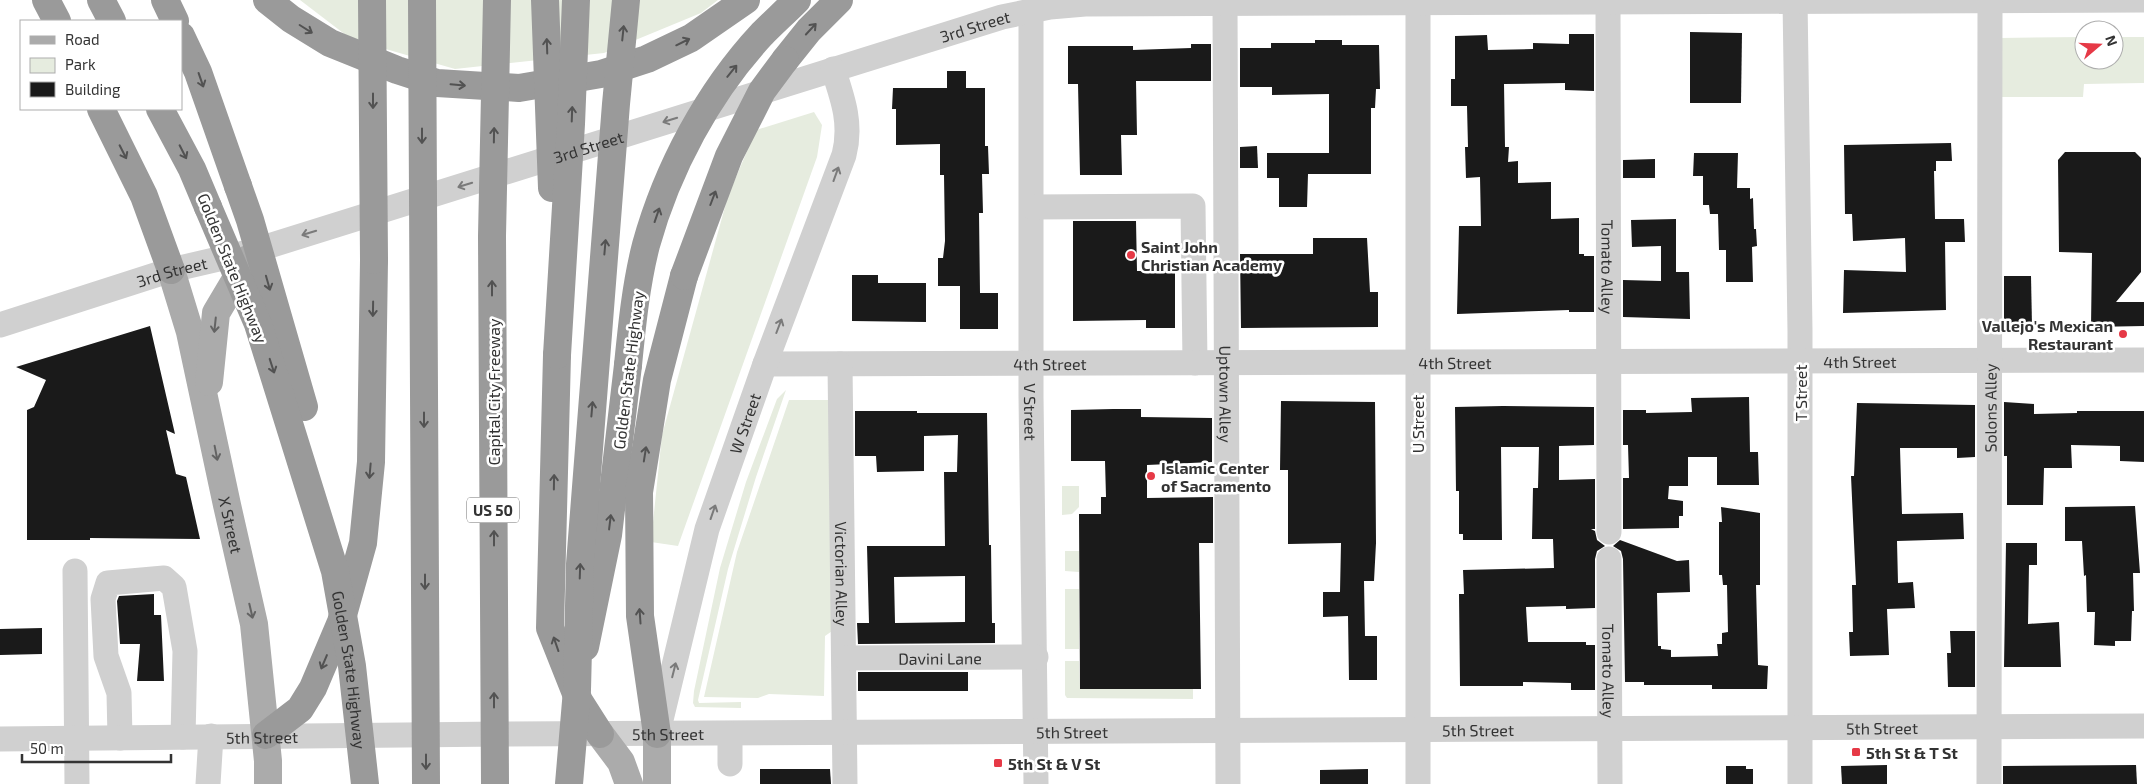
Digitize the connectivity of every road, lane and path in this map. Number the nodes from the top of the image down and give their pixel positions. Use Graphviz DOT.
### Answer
graph roads {
  1 [pos="46,0"];
  2 [pos="101,0"];
  3 [pos="165,0"];
  4 [pos="267,0"];
  5 [pos="372,0"];
  6 [pos="422,0"];
  7 [pos="496,0"];
  8 [pos="545,0"];
  9 [pos="576,0"];
  10 [pos="626,0"];
  11 [pos="746,0"];
  12 [pos="797,0"];
  13 [pos="839,0"];
  14 [pos="2142,0"];
  15 [pos="1795,1"];
  16 [pos="1990,2"];
  17 [pos="1608,3"];
  18 [pos="1225,4"];
  19 [pos="1418,4"];
  20 [pos="1031,11"];
  21 [pos="56,20"];
  22 [pos="111,20"];
  23 [pos="175,20"];
  24 [pos="182,38"];
  25 [pos="833,69"];
  26 [pos="101,110"];
  27 [pos="161,110"];
  28 [pos="1032,207"];
  29 [pos="253,251"];
  30 [pos="171,270"];
  31 [pos="0,325"];
  32 [pos="557,355"];
  33 [pos="2144,360"];
  34 [pos="1800,361"];
  35 [pos="1991,361"];
  36 [pos="1416,362"];
  37 [pos="1609,362"];
  38 [pos="1031,363"];
  39 [pos="1195,363"];
  40 [pos="1225,363"];
  41 [pos="766,364"];
  42 [pos="840,364"];
  43 [pos="206,405"];
  44 [pos="1609,532"];
  45 [pos="1609,559"];
  46 [pos="75,571"];
  47 [pos="335,571"];
  48 [pos="1036,657"];
  49 [pos="845,658"];
  50 [pos="577,690"];
  51 [pos="2144,726"];
  52 [pos="1988,727"];
  53 [pos="1800,728"];
  54 [pos="1610,729"];
  55 [pos="1418,730"];
  56 [pos="1228,731"];
  57 [pos="1036,732"];
  58 [pos="845,733"];
  59 [pos="600,734"];
  60 [pos="657,734"];
  61 [pos="730,734"];
  62 [pos="211,736"];
  63 [pos="266,736"];
  64 [pos="183,737"];
  65 [pos="120,738"];
  66 [pos="0,739"];
  67 [pos="76,739"];
  68 [pos="730,764"];
  69 [pos="76,784"];
  70 [pos="208,784"];
  71 [pos="268,784"];
  72 [pos="365,784"];
  73 [pos="426,784"];
  74 [pos="495,784"];
  75 [pos="569,784"];
  76 [pos="629,784"];
  77 [pos="657,784"];
  78 [pos="845,784"];
  79 [pos="1036,784"];
  80 [pos="1228,784"];
  81 [pos="1418,784"];
  82 [pos="1610,784"];
  83 [pos="1800,784"];
  84 [pos="1989,784"];
  1 -- 21 [label="highway"];
  2 -- 22 [label="highway"];
  3 -- 23 [label="highway"];
  4 -- 11 [label="highway, one-way"];
  5 -- 63 [label="highway, one-way, bridge"];
  6 -- 73 [label="highway, one-way, bridge"];
  74 -- 7 [label="highway, Capital City Freeway / US 50, one-way, bridge"];
  32 -- 8 [label="highway, one-way, bridge"];
  32 -- 9 [label="highway, one-way, bridge"];
  50 -- 10 [label="highway, one-way, bridge"];
  50 -- 12 [label="highway, Golden State Highway, one-way, bridge"];
  60 -- 13 [label="highway, one-way, bridge"];
  14 -- 16 [label="street, 3rd Street"];
  15 -- 16 [label="street, 3rd Street"];
  15 -- 17 [label="street, 3rd Street"];
  15 -- 34 [label="street, T Street"];
  16 -- 35 [label="street, Solons Alley"];
  17 -- 19 [label="street, 3rd Street"];
  17 -- 37 [label="street, Tomato Alley"];
  18 -- 19 [label="street, 3rd Street"];
  18 -- 20 [label="street, 3rd Street"];
  18 -- 40 [label="street, Uptown Alley"];
  19 -- 36 [label="street, U Street"];
  20 -- 25 [label="street, 3rd Street"];
  20 -- 28 [label="street, V Street"];
  24 -- 47 [label="highway, one-way, bridge"];
  25 -- 29 [label="street, 3rd Street, one-way"];
  41 -- 25 [label="street, W Street, one-way"];
  26 -- 30 [label="highway, one-way"];
  27 -- 47 [label="highway, Golden State Highway, one-way, bridge"];
  28 -- 38 [label="street, V Street"];
  28 -- 39 [label="street"];
  29 -- 30 [label="street, 3rd Street"];
  29 -- 43 [label="main road, one-way"];
  30 -- 31 [label="street, 3rd Street"];
  30 -- 43 [label="main road, X Street"];
  59 -- 32 [label="highway, one-way"];
  33 -- 35 [label="street, 4th Street"];
  34 -- 35 [label="street, 4th Street"];
  34 -- 37 [label="street, 4th Street"];
  34 -- 53 [label="street, T Street"];
  35 -- 52 [label="street, Solons Alley"];
  36 -- 37 [label="street, 4th Street"];
  36 -- 40 [label="street, 4th Street"];
  36 -- 55 [label="street, U Street"];
  37 -- 44 [label="street, Tomato Alley"];
  38 -- 39 [label="street, 4th Street"];
  38 -- 42 [label="street, 4th Street"];
  38 -- 48 [label="street, V Street"];
  39 -- 40 [label="street, 4th Street"];
  40 -- 56 [label="street, Uptown Alley"];
  41 -- 42 [label="street, 4th Street"];
  60 -- 41 [label="street, W Street, one-way"];
  42 -- 49 [label="street, Victorian Alley"];
  43 -- 63 [label="main road, X Street, one-way"];
  45 -- 54 [label="street, Tomato Alley"];
  46 -- 67 [label="street"];
  47 -- 72 [label="highway, Golden State Highway, bridge"];
  48 -- 49 [label="street, Davini Lane"];
  48 -- 57 [label="street, V Street"];
  49 -- 58 [label="street, Victorian Alley"];
  50 -- 75 [label="highway, Golden State Highway, bridge"];
  51 -- 52 [label="street, 5th Street"];
  52 -- 53 [label="street, 5th Street"];
  52 -- 84 [label="street, Solons Alley"];
  53 -- 54 [label="street, 5th Street"];
  53 -- 83 [label="street, T Street"];
  54 -- 55 [label="street, 5th Street"];
  54 -- 82 [label="street, Tomato Alley"];
  55 -- 56 [label="street, 5th Street"];
  55 -- 81 [label="street, U Street"];
  56 -- 57 [label="street, 5th Street"];
  56 -- 80 [label="street, Uptown Alley"];
  57 -- 58 [label="street, 5th Street"];
  57 -- 79 [label="street, V Street"];
  58 -- 61 [label="street, 5th Street"];
  58 -- 78 [label="street, Victorian Alley"];
  59 -- 60 [label="street, 5th Street"];
  59 -- 63 [label="street, 5th Street"];
  59 -- 76 [label="main road"];
  60 -- 61 [label="street, 5th Street"];
  60 -- 77 [label="main road, W Street"];
  61 -- 68 [label="street"];
  62 -- 63 [label="street, 5th Street"];
  62 -- 64 [label="street, 5th Street"];
  62 -- 70 [label="street"];
  63 -- 71 [label="main road, X Street"];
  64 -- 65 [label="street, 5th Street"];
  64 -- 65 [label="street"];
  65 -- 67 [label="street, 5th Street"];
  66 -- 67 [label="street, 5th Street"];
  67 -- 69 [label="street"];
}
